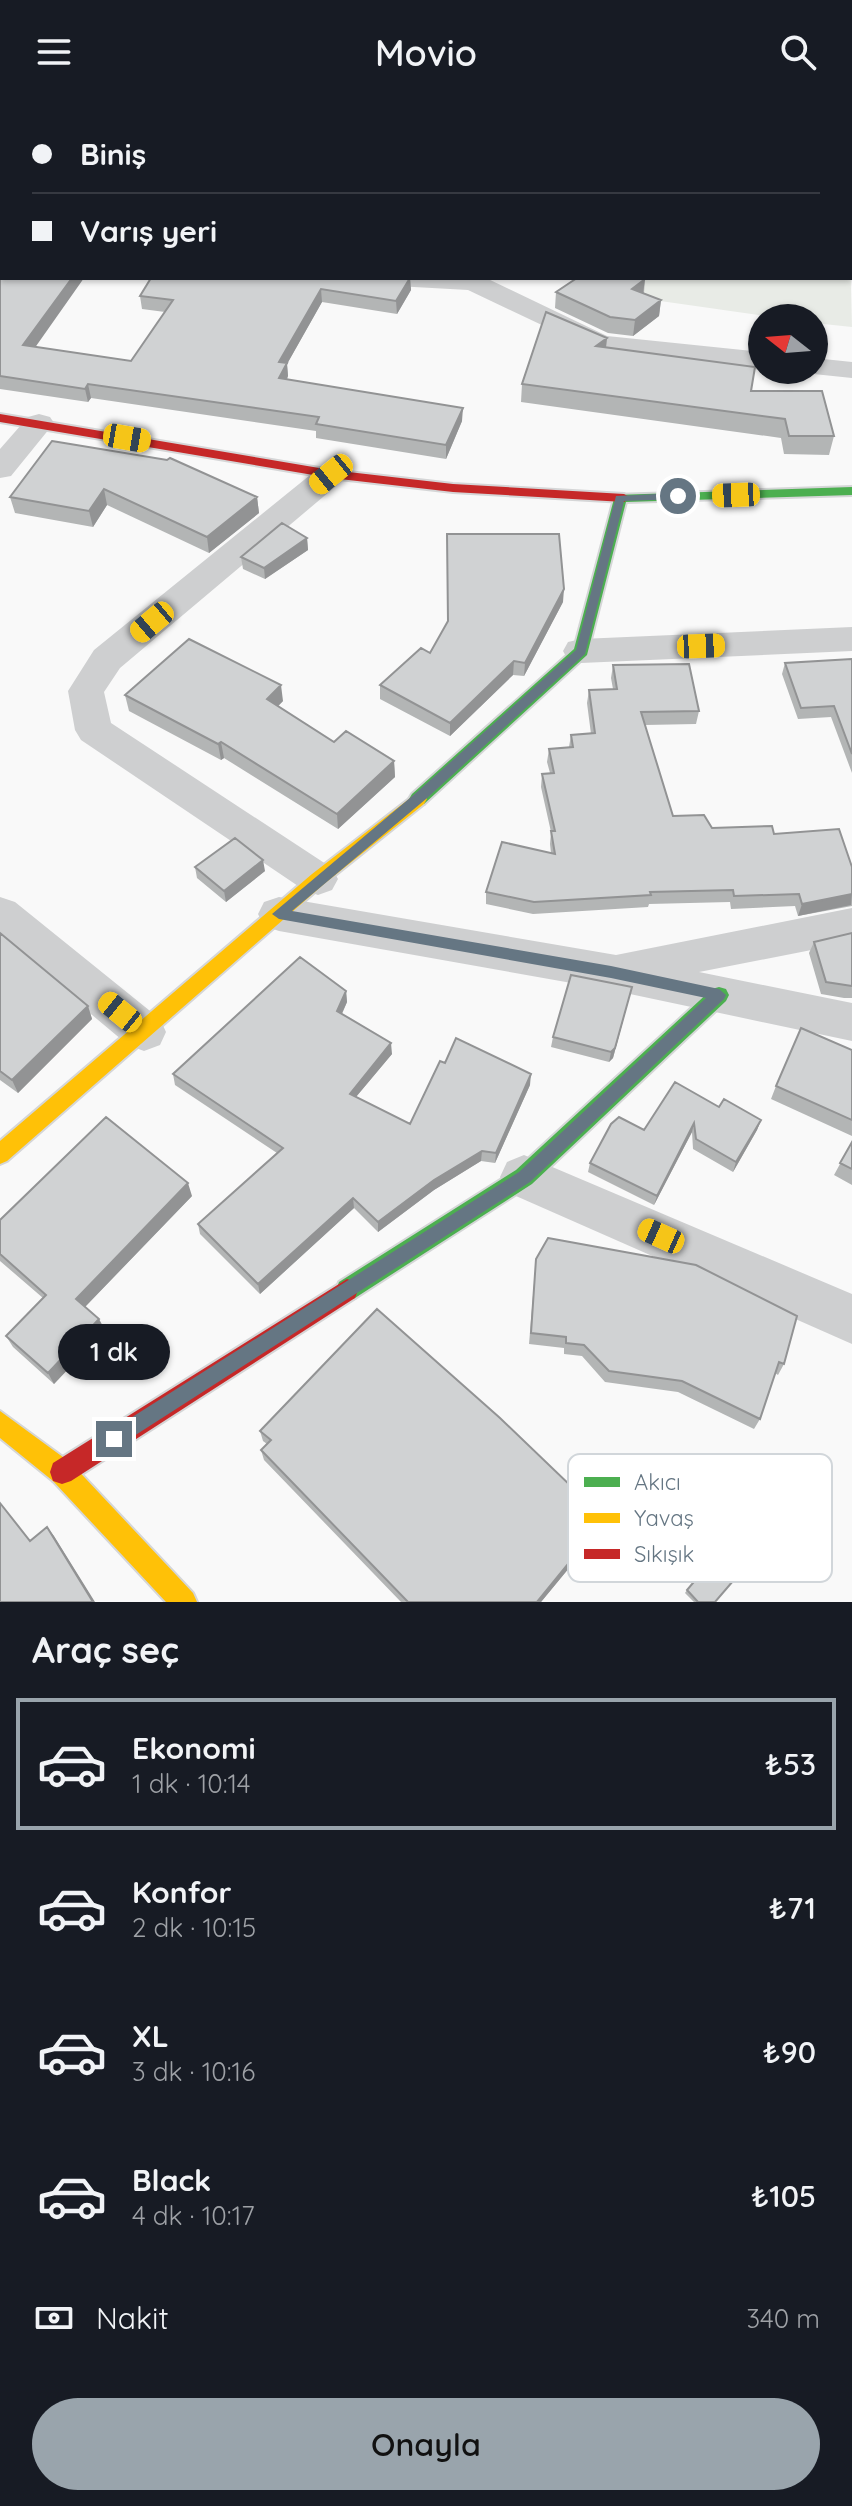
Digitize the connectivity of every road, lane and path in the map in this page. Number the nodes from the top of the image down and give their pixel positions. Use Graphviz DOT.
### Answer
graph roads {
  1 [pos="467,280"];
  2 [pos="748,360"];
  3 [pos="828,367"];
  4 [pos="851,367"];
  5 [pos="0,418"];
  6 [pos="39,423"];
  7 [pos="0,469"];
  8 [pos="331,474"];
  9 [pos="852,491"];
  10 [pos="620,498"];
  11 [pos="852,639"];
  12 [pos="581,651"];
  13 [pos="318,879"];
  14 [pos="0,914"];
  15 [pos="279,914"];
  16 [pos="852,925"];
  17 [pos="611,972"];
  18 [pos="719,995"];
  19 [pos="852,1022"];
  20 [pos="144,1032"];
  21 [pos="0,1154"];
  22 [pos="524,1177"];
  23 [pos="852,1319"];
  24 [pos="0,1423"];
  25 [pos="62,1472"];
  26 [pos="184,1602"];
  1 -- 2 [label="street"];
  3 -- 4 [label="street"];
  5 -- 6 [label="street"];
  6 -- 7 [label="street"];
  6 -- 8 [label="street"];
  8 -- 10 [label="street"];
  8 -- 13 [label="street"];
  9 -- 10 [label="street"];
  10 -- 12 [label="street"];
  11 -- 12 [label="street"];
  12 -- 13 [label="street"];
  13 -- 15 [label="street"];
  14 -- 20 [label="street"];
  15 -- 17 [label="street"];
  15 -- 20 [label="street"];
  16 -- 17 [label="street"];
  17 -- 18 [label="street"];
  18 -- 19 [label="street"];
  18 -- 22 [label="street"];
  20 -- 21 [label="street"];
  22 -- 23 [label="street"];
  22 -- 25 [label="street"];
  24 -- 25 [label="street"];
  25 -- 26 [label="street"];
}
